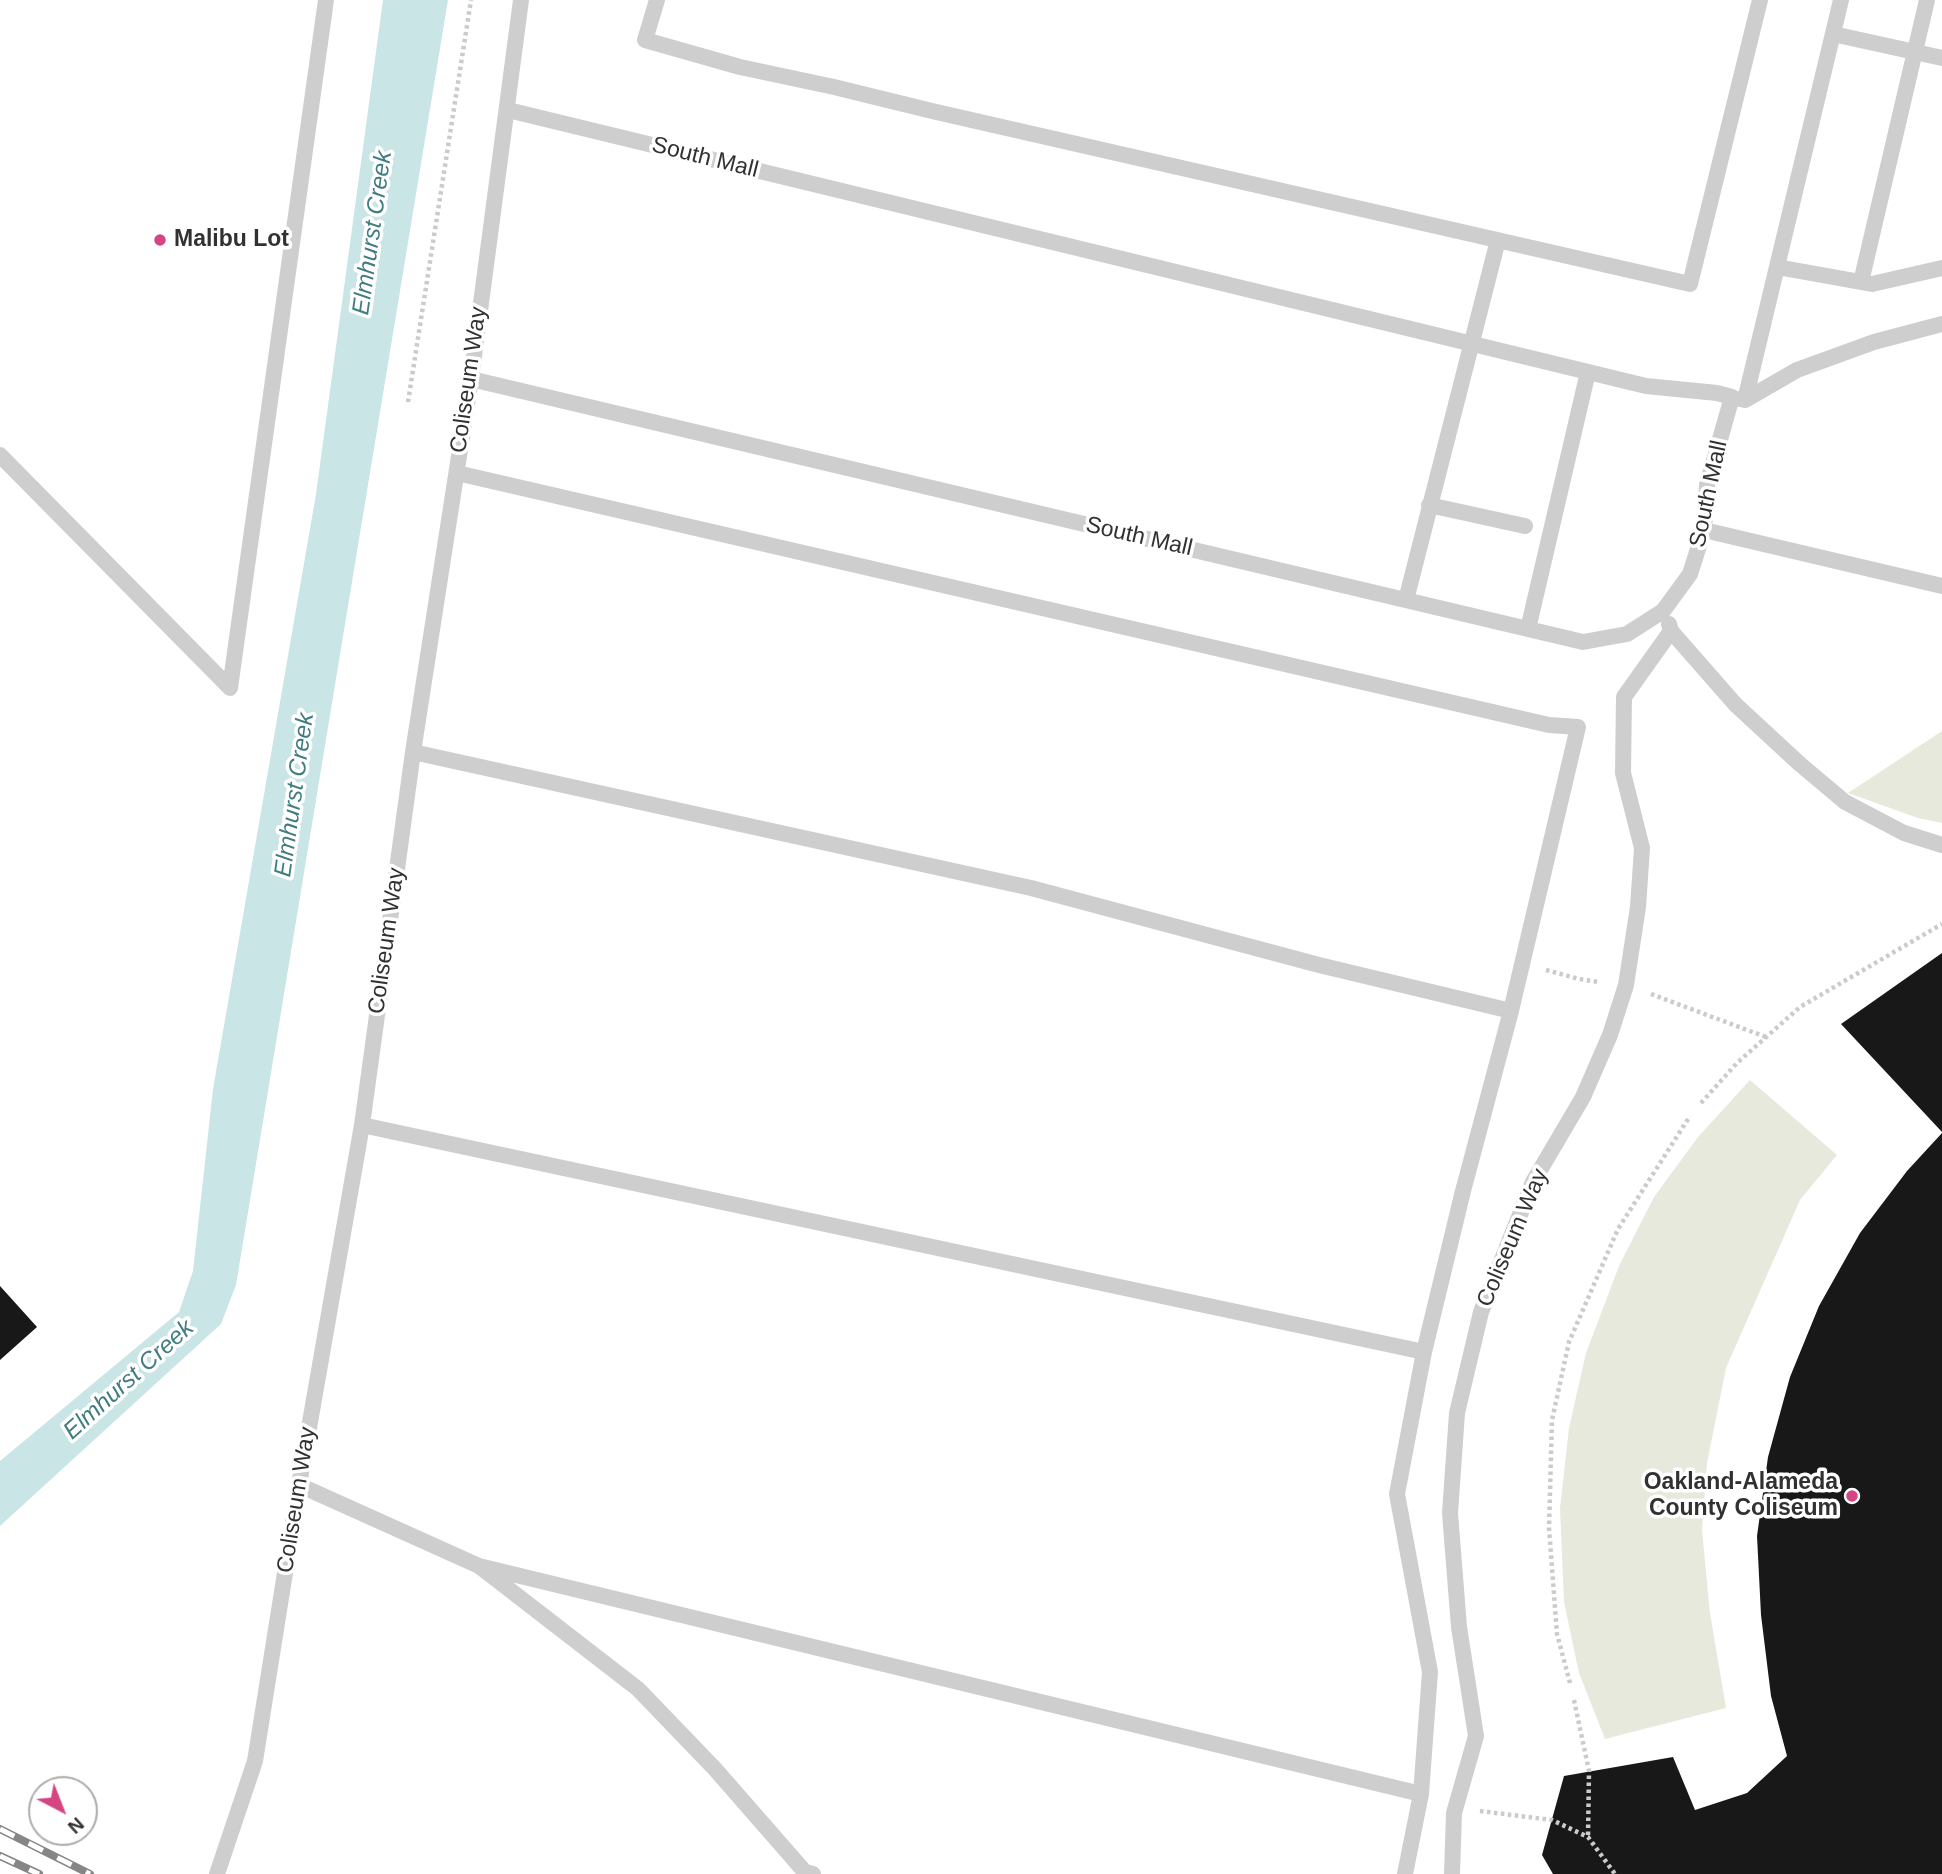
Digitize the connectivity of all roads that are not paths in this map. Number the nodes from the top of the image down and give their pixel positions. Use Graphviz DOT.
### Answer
graph roads {
  1 [pos="327,0"];
  2 [pos="522,0"];
  3 [pos="657,0"];
  4 [pos="1760,0"];
  5 [pos="1841,0"];
  6 [pos="1927,0"];
  7 [pos="1833,34"];
  8 [pos="1916,52"];
  9 [pos="1942,58"];
  10 [pos="508,110"];
  11 [pos="1498,240"];
  12 [pos="1777,267"];
  13 [pos="1942,268"];
  14 [pos="1861,282"];
  15 [pos="1942,324"];
  16 [pos="1471,344"];
  17 [pos="1588,372"];
  18 [pos="471,379"];
  19 [pos="1738,399"];
  20 [pos="0,456"];
  21 [pos="457,473"];
  22 [pos="1429,505"];
  23 [pos="1525,526"];
  24 [pos="1704,530"];
  25 [pos="1942,586"];
  26 [pos="1406,600"];
  27 [pos="1663,611"];
  28 [pos="1528,629"];
  29 [pos="1671,631"];
  30 [pos="413,752"];
  31 [pos="1942,845"];
  32 [pos="1511,1011"];
  33 [pos="362,1125"];
  34 [pos="1424,1352"];
  35 [pos="299,1485"];
  36 [pos="480,1566"];
  37 [pos="1421,1794"];
  38 [pos="217,1874"];
  39 [pos="813,1874"];
  40 [pos="1405,1874"];
  41 [pos="1452,1874"];
  1 -- 20 [label="lane"];
  2 -- 10 [label="lane, Coliseum Way"];
  3 -- 11 [label="lane"];
  4 -- 11 [label="lane"];
  5 -- 7 [label="lane"];
  6 -- 8 [label="lane"];
  7 -- 8 [label="lane"];
  7 -- 12 [label="lane"];
  8 -- 9 [label="lane"];
  8 -- 14 [label="lane"];
  10 -- 16 [label="lane, South Mall"];
  10 -- 18 [label="lane, Coliseum Way"];
  11 -- 16 [label="lane"];
  12 -- 14 [label="lane"];
  12 -- 19 [label="lane"];
  13 -- 14 [label="lane"];
  15 -- 19 [label="lane"];
  16 -- 17 [label="lane, South Mall"];
  16 -- 22 [label="lane"];
  17 -- 19 [label="lane, South Mall"];
  17 -- 28 [label="lane"];
  18 -- 21 [label="lane, Coliseum Way"];
  18 -- 26 [label="lane, South Mall"];
  19 -- 24 [label="lane, South Mall"];
  21 -- 30 [label="lane, Coliseum Way"];
  21 -- 32 [label="lane"];
  22 -- 23 [label="lane"];
  22 -- 26 [label="lane"];
  24 -- 25 [label="lane"];
  24 -- 27 [label="lane, South Mall"];
  26 -- 28 [label="lane, South Mall"];
  27 -- 28 [label="lane, South Mall"];
  27 -- 29 [label="lane"];
  29 -- 31 [label="lane"];
  29 -- 41 [label="lane, Coliseum Way"];
  30 -- 32 [label="lane"];
  30 -- 33 [label="lane, Coliseum Way"];
  32 -- 34 [label="lane"];
  33 -- 34 [label="lane"];
  33 -- 35 [label="lane, Coliseum Way"];
  34 -- 37 [label="lane"];
  35 -- 36 [label="lane"];
  35 -- 38 [label="lane, Coliseum Way"];
  36 -- 37 [label="lane"];
  36 -- 39 [label="lane"];
  37 -- 40 [label="lane"];
}
